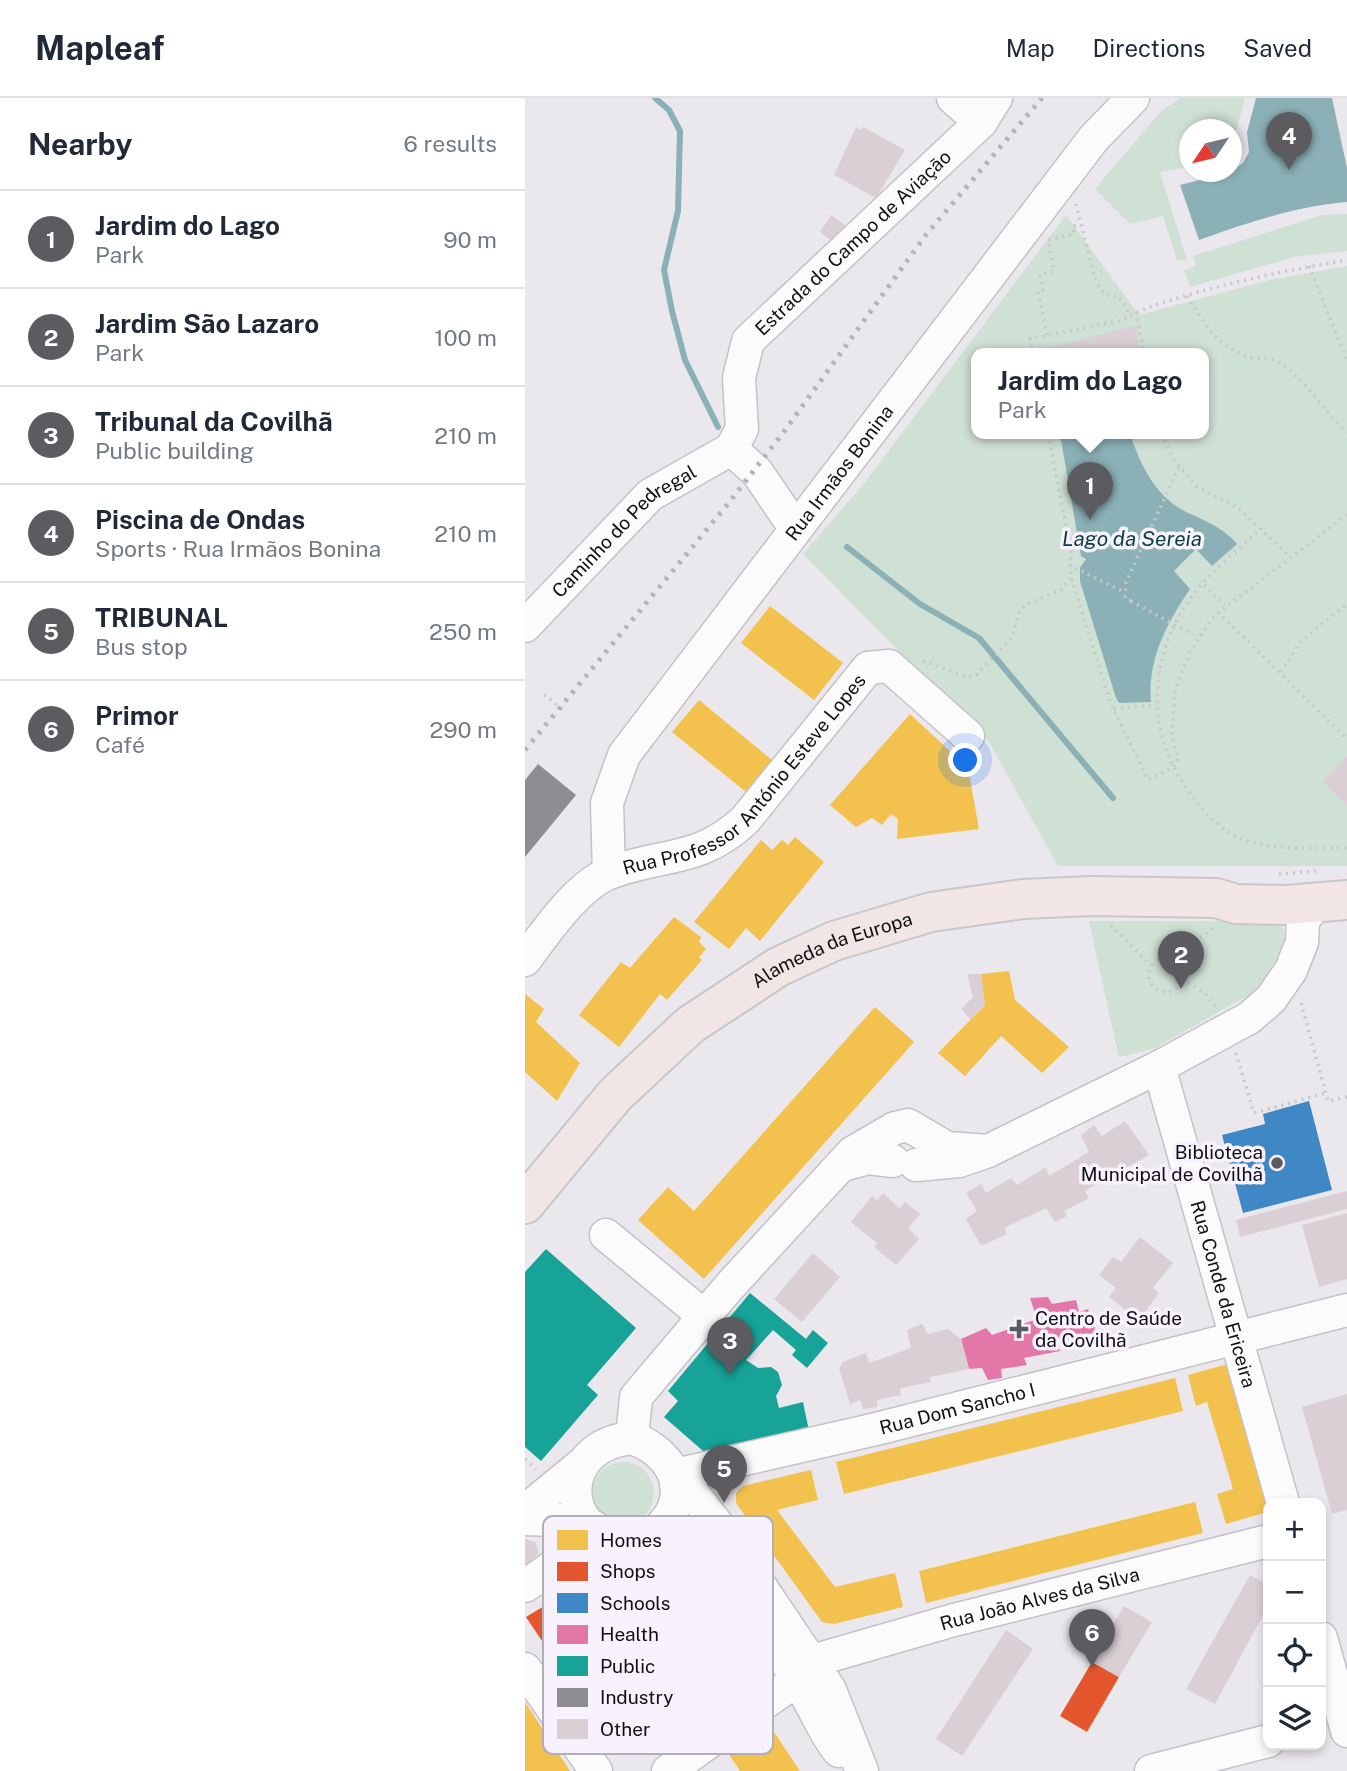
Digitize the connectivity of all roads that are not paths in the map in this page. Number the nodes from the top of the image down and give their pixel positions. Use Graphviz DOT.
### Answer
graph roads {
  1 [pos="953,98"];
  2 [pos="1133,98"];
  3 [pos="989,110"];
  4 [pos="731,449"];
  5 [pos="757,471"];
  6 [pos="819,495"];
  7 [pos="795,528"];
  8 [pos="525,626"];
  9 [pos="968,736"];
  10 [pos="609,873"];
  11 [pos="1328,898"];
  12 [pos="1222,908"];
  13 [pos="1302,942"];
  14 [pos="525,960"];
  15 [pos="1159,1067"];
  16 [pos="525,1204"];
  17 [pos="606,1236"];
  18 [pos="1347,1310"];
  19 [pos="704,1316"];
  20 [pos="1238,1340"];
  21 [pos="632,1438"];
  22 [pos="582,1464"];
  23 [pos="676,1480"];
  24 [pos="1282,1498"];
  25 [pos="525,1511"];
  26 [pos="588,1516"];
  27 [pos="668,1516"];
  28 [pos="711,1516"];
  29 [pos="525,1519"];
  30 [pos="543,1521"];
  31 [pos="1263,1542"];
  32 [pos="543,1573"];
  33 [pos="525,1586"];
  34 [pos="773,1616"];
  35 [pos="773,1636"];
  36 [pos="1326,1666"];
  37 [pos="525,1669"];
  38 [pos="804,1670"];
  39 [pos="773,1693"];
  40 [pos="543,1695"];
  41 [pos="1337,1727"];
  42 [pos="1263,1742"];
  43 [pos="584,1754"];
  44 [pos="691,1754"];
  45 [pos="596,1771"];
  46 [pos="668,1771"];
  47 [pos="856,1771"];
  48 [pos="862,1771"];
  49 [pos="1151,1771"];
  1 -- 3 [label="street"];
  2 -- 6 [label="street, Rua Irmãos Bonina"];
  3 -- 4 [label="street, Estrada do Campo de Aviação"];
  4 -- 5 [label="street"];
  4 -- 8 [label="street, Caminho do Pedregal"];
  5 -- 6 [label="street"];
  5 -- 7 [label="street"];
  6 -- 7 [label="street, Rua Irmãos Bonina"];
  7 -- 10 [label="street, Rua Irmãos Bonina"];
  9 -- 10 [label="street, Rua Professor António Esteve Lopes"];
  10 -- 14 [label="street, Rua Professor António Esteve Lopes"];
  11 -- 12 [label="main road, Alameda da Europa"];
  11 -- 12 [label="main road, Alameda da Europa"];
  11 -- 13 [label="street"];
  11 -- 13 [label="street"];
  12 -- 16 [label="main road, Alameda da Europa"];
  13 -- 15 [label="street"];
  15 -- 19 [label="street"];
  15 -- 20 [label="street, Rua Conde da Ericeira"];
  17 -- 19 [label="street"];
  18 -- 20 [label="street, Rua Dom Sancho I"];
  19 -- 21 [label="street"];
  20 -- 23 [label="street, Rua Dom Sancho I"];
  20 -- 24 [label="street, Rua Conde da Ericeira"];
  21 -- 22 [label="street"];
  21 -- 23 [label="street"];
  22 -- 25 [label="street"];
  22 -- 26 [label="street"];
  23 -- 27 [label="street"];
  23 -- 28 [label="street"];
  29 -- 30 [label="street"];
  31 -- 38 [label="street, Rua João Alves da Silva"];
  32 -- 33 [label="street"];
  34 -- 38 [label="street"];
  35 -- 38 [label="street"];
  36 -- 41 [label="street"];
  37 -- 40 [label="street"];
  38 -- 39 [label="street, Rua João Alves da Silva"];
  38 -- 47 [label="street"];
  38 -- 48 [label="street"];
  42 -- 49 [label="street"];
  43 -- 45 [label="street"];
  44 -- 46 [label="street, Rua João Alves da Silva"];
}
